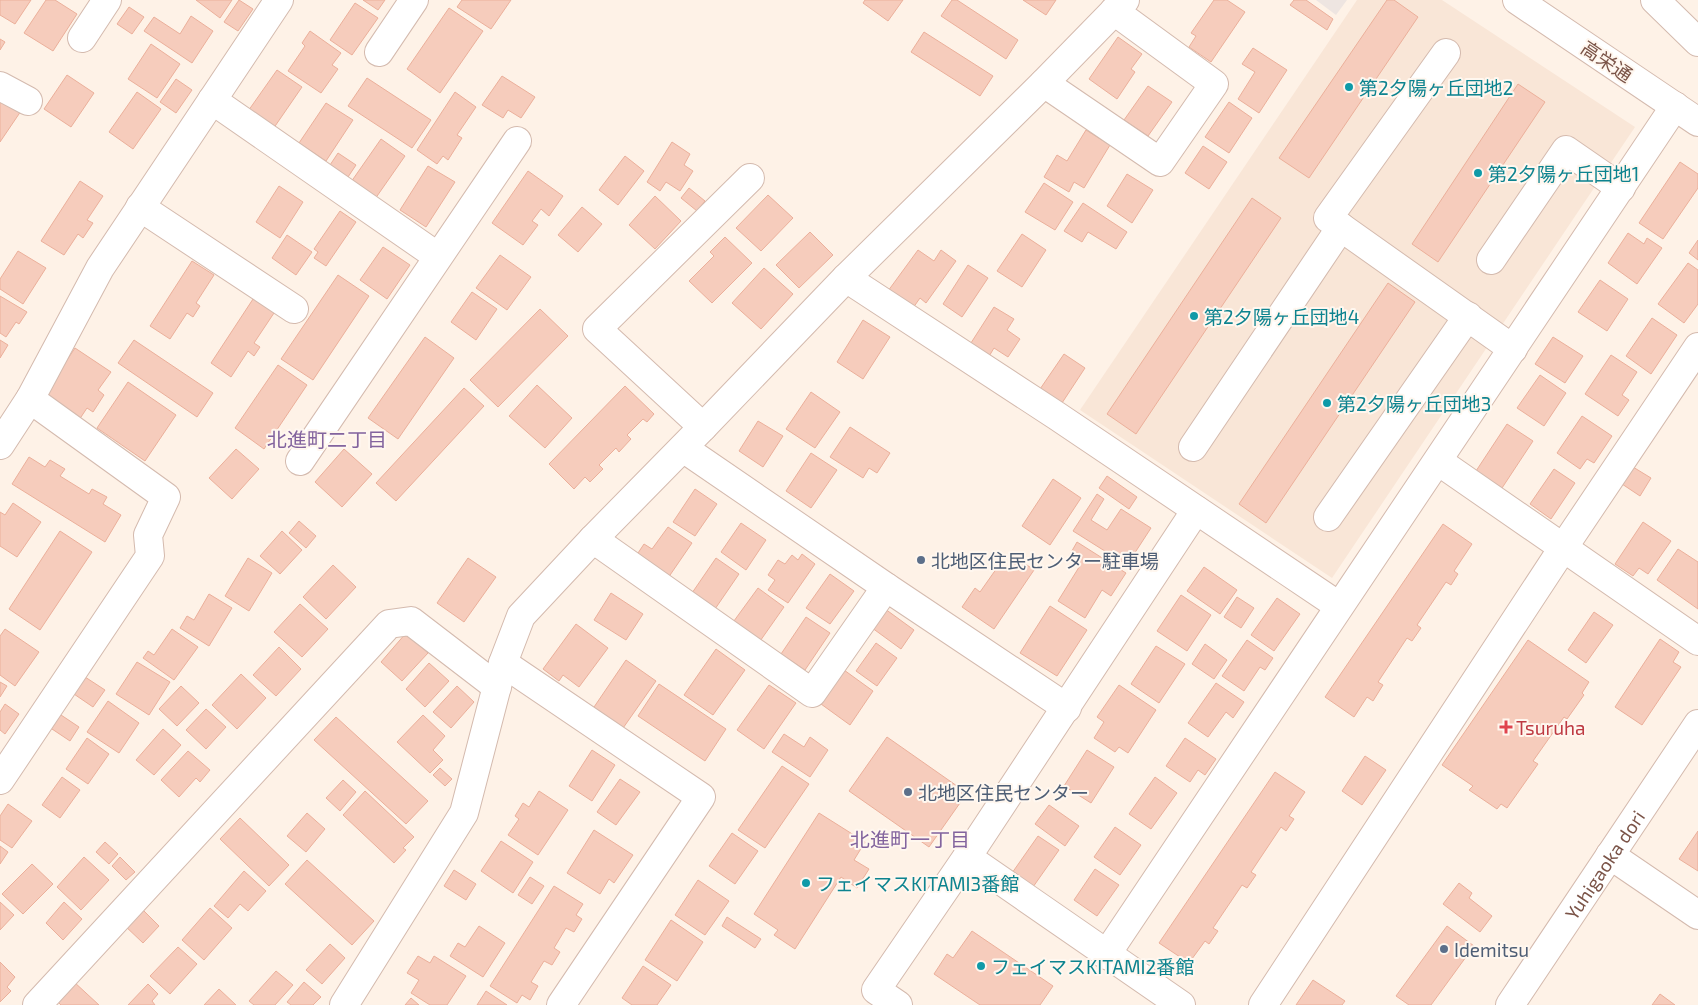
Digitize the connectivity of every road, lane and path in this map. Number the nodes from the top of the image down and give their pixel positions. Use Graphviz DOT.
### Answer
graph roads {
  1 [pos="107,0"];
  2 [pos="279,0"];
  3 [pos="414,0"];
  4 [pos="1516,0"];
  5 [pos="1655,0"];
  6 [pos="1119,6"];
  7 [pos="82,38"];
  8 [pos="1698,42"];
  9 [pos="379,52"];
  10 [pos="1446,53"];
  11 [pos="1044,83"];
  12 [pos="0,86"];
  13 [pos="212,100"];
  14 [pos="28,101"];
  15 [pos="1675,106"];
  16 [pos="1698,122"];
  17 [pos="517,141"];
  18 [pos="750,178"];
  19 [pos="1621,188"];
  20 [pos="140,207"];
  21 [pos="1335,223"];
  22 [pos="437,256"];
  23 [pos="1491,260"];
  24 [pos="846,278"];
  25 [pos="294,309"];
  26 [pos="1468,316"];
  27 [pos="1698,347"];
  28 [pos="1513,349"];
  29 [pos="30,399"];
  30 [pos="703,428"];
  31 [pos="0,445"];
  32 [pos="1193,447"];
  33 [pos="682,448"];
  34 [pos="300,461"];
  35 [pos="1438,461"];
  36 [pos="1196,510"];
  37 [pos="1328,517"];
  38 [pos="593,539"];
  39 [pos="1563,548"];
  40 [pos="886,587"];
  41 [pos="1339,606"];
  42 [pos="1698,641"];
  43 [pos="500,675"];
  44 [pos="1067,708"];
  45 [pos="1698,724"];
  46 [pos="0,780"];
  47 [pos="1610,855"];
  48 [pos="967,857"];
  49 [pos="1698,915"];
  50 [pos="1106,955"];
  51 [pos="37,1005"];
  52 [pos="344,1005"];
  53 [pos="561,1005"];
  54 [pos="898,1005"];
  55 [pos="1181,1005"];
  56 [pos="1263,1005"];
  57 [pos="1510,1005"];
  1 -- 7 [label="street"];
  2 -- 13 [label="street"];
  3 -- 9 [label="street"];
  4 -- 15 [label="street, 高栄通"];
  5 -- 8 [label="street"];
  6 -- 11 [label="street"];
  6 -- 11 [label="street"];
  10 -- 21 [label="street"];
  11 -- 24 [label="street"];
  12 -- 14 [label="street"];
  13 -- 20 [label="street"];
  13 -- 22 [label="street"];
  15 -- 16 [label="street, 高栄通"];
  15 -- 19 [label="street"];
  17 -- 22 [label="street"];
  18 -- 30 [label="street"];
  19 -- 23 [label="street"];
  19 -- 28 [label="street"];
  20 -- 25 [label="street"];
  20 -- 29 [label="street"];
  21 -- 26 [label="street"];
  21 -- 32 [label="street"];
  22 -- 34 [label="street"];
  24 -- 30 [label="street"];
  24 -- 36 [label="street"];
  26 -- 28 [label="street"];
  26 -- 37 [label="street"];
  27 -- 39 [label="street"];
  28 -- 35 [label="street"];
  29 -- 31 [label="street"];
  29 -- 46 [label="street"];
  30 -- 33 [label="street"];
  33 -- 38 [label="street"];
  33 -- 40 [label="street"];
  35 -- 39 [label="street"];
  35 -- 41 [label="street"];
  36 -- 41 [label="street"];
  36 -- 44 [label="street"];
  38 -- 40 [label="street"];
  38 -- 43 [label="street"];
  39 -- 42 [label="street"];
  39 -- 56 [label="street"];
  40 -- 44 [label="street"];
  41 -- 50 [label="street"];
  43 -- 51 [label="street"];
  43 -- 52 [label="street"];
  43 -- 53 [label="street"];
  44 -- 48 [label="street"];
  45 -- 47 [label="street, Yuhigaoka dori"];
  47 -- 49 [label="street"];
  47 -- 57 [label="street, Yuhigaoka dori"];
  48 -- 50 [label="street"];
  48 -- 54 [label="street"];
  50 -- 55 [label="street"];
}
